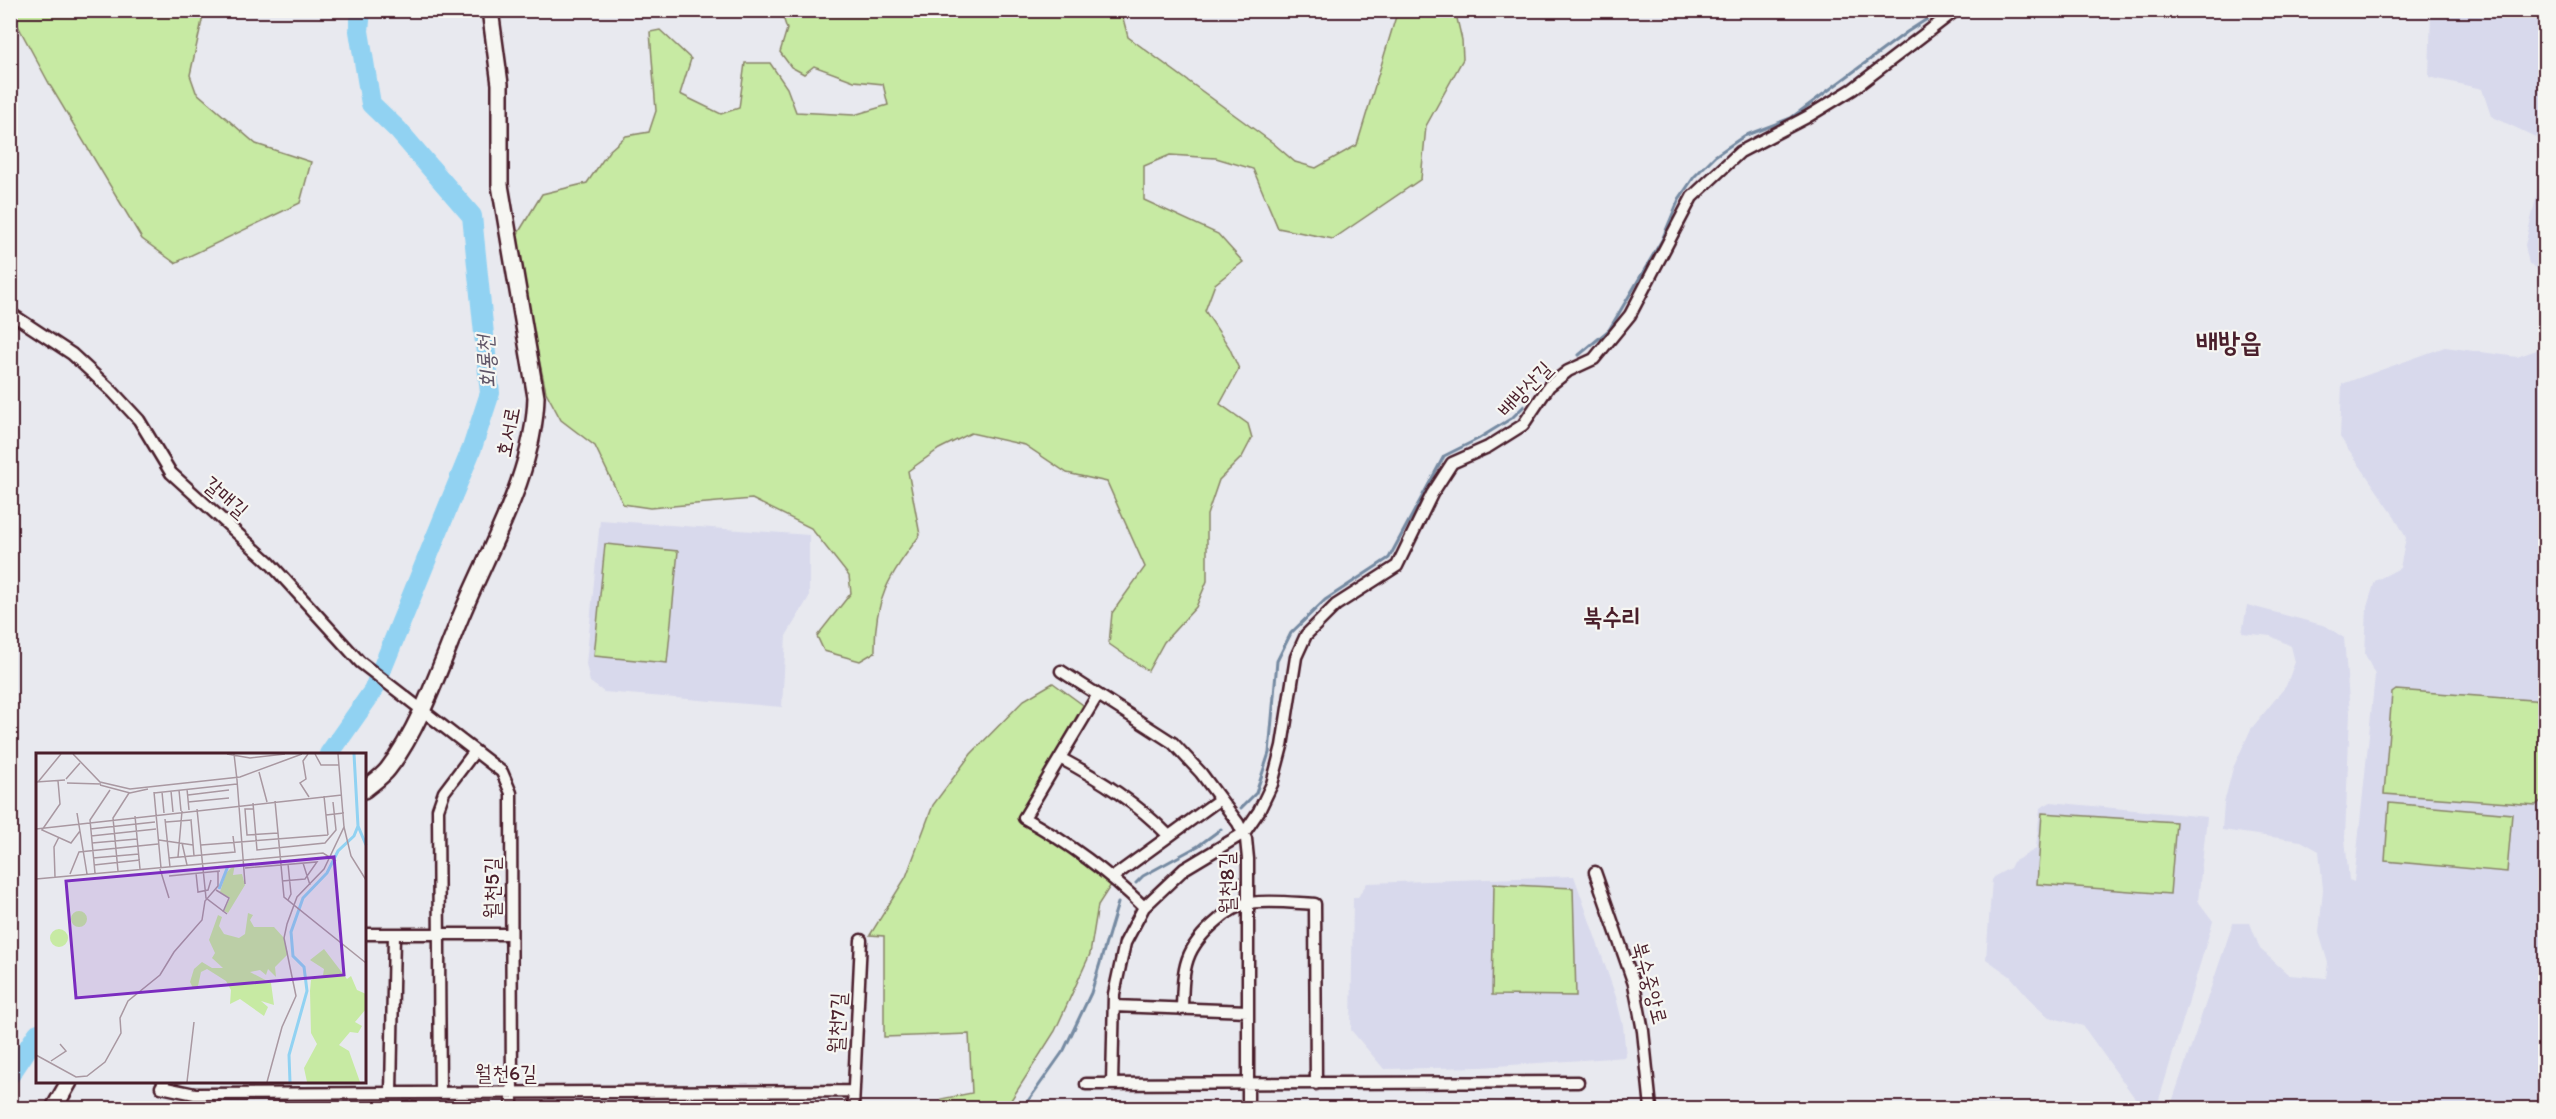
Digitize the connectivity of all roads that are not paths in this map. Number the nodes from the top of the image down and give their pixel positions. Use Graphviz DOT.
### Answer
graph roads {
  1 [pos="490,10"];
  2 [pos="1956,10"];
  3 [pos="10,313"];
  4 [pos="1061,671"];
  5 [pos="1097,696"];
  6 [pos="422,708"];
  7 [pos="475,751"];
  8 [pos="1060,758"];
  9 [pos="366,788"];
  10 [pos="1220,799"];
  11 [pos="1244,833"];
  12 [pos="1169,836"];
  13 [pos="1595,872"];
  14 [pos="1113,878"];
  15 [pos="1248,903"];
  16 [pos="1144,907"];
  17 [pos="441,933"];
  18 [pos="366,934"];
  19 [pos="393,934"];
  20 [pos="512,934"];
  21 [pos="861,940"];
  22 [pos="1114,1006"];
  23 [pos="1182,1009"];
  24 [pos="1248,1011"];
  25 [pos="1578,1082"];
  26 [pos="68,1083"];
  27 [pos="296,1083"];
  28 [pos="162,1084"];
  29 [pos="1086,1084"];
  30 [pos="1112,1084"];
  31 [pos="1316,1084"];
  32 [pos="1248,1085"];
  33 [pos="343,1087"];
  34 [pos="853,1091"];
  35 [pos="512,1092"];
  36 [pos="296,1093"];
  37 [pos="391,1093"];
  38 [pos="440,1093"];
  39 [pos="56,1107"];
  40 [pos="512,1108"];
  41 [pos="853,1108"];
  42 [pos="1248,1108"];
  43 [pos="1652,1108"];
  1 -- 6 [label="street, 호서로"];
  2 -- 11 [label="street, 배방산길"];
  3 -- 6 [label="street, 갈매길"];
  4 -- 5 [label="street, 월천8길"];
  5 -- 8 [label="street"];
  5 -- 10 [label="street, 월천8길"];
  6 -- 7 [label="street, 월천5길"];
  6 -- 9 [label="street, 호서로"];
  7 -- 17 [label="street"];
  7 -- 20 [label="street, 월천5길"];
  8 -- 12 [label="street"];
  8 -- 14 [label="street"];
  10 -- 11 [label="street, 월천8길"];
  10 -- 12 [label="street"];
  11 -- 15 [label="street, 월천8길"];
  11 -- 16 [label="street"];
  12 -- 14 [label="street"];
  13 -- 43 [label="street, 북수중앙로"];
  14 -- 16 [label="street"];
  15 -- 23 [label="street"];
  15 -- 24 [label="street, 월천8길"];
  15 -- 31 [label="street"];
  16 -- 22 [label="street"];
  17 -- 19 [label="street"];
  17 -- 20 [label="street"];
  17 -- 38 [label="street"];
  18 -- 19 [label="street"];
  19 -- 37 [label="street"];
  20 -- 35 [label="street, 월천5길"];
  21 -- 34 [label="street, 월천7길"];
  22 -- 23 [label="street"];
  22 -- 30 [label="street"];
  23 -- 24 [label="street"];
  24 -- 32 [label="street, 월천8길"];
  25 -- 31 [label="street"];
  26 -- 39 [label="street"];
  27 -- 36 [label="street"];
  28 -- 36 [label="street, 월천6길"];
  29 -- 30 [label="street"];
  30 -- 32 [label="street"];
  31 -- 32 [label="street"];
  32 -- 42 [label="street, 월천8길"];
  33 -- 36 [label="street, 월천6길"];
  33 -- 37 [label="street, 월천6길"];
  34 -- 35 [label="street, 월천6길"];
  34 -- 41 [label="street, 월천7길"];
  35 -- 38 [label="street, 월천6길"];
  35 -- 40 [label="street, 월천5길"];
  37 -- 38 [label="street, 월천6길"];
}
